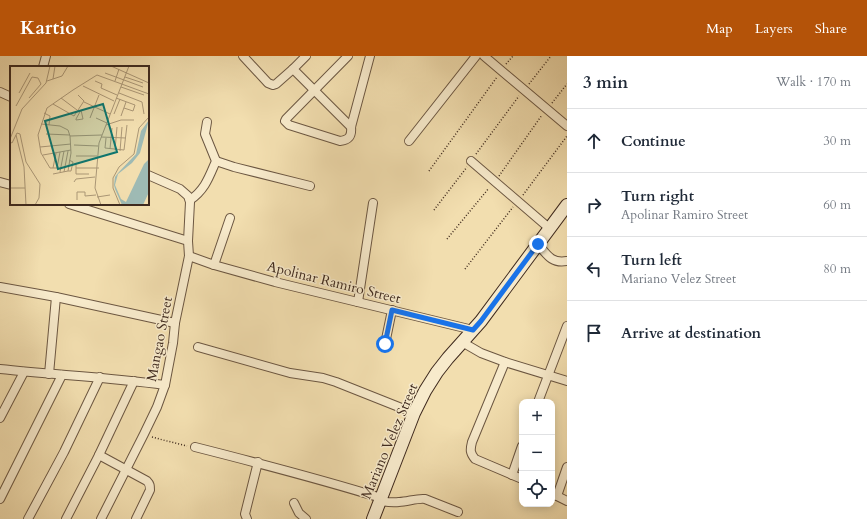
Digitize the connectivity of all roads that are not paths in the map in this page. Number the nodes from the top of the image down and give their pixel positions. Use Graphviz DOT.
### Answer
graph roads {
  1 [pos="46,56"];
  2 [pos="243,56"];
  3 [pos="306,56"];
  4 [pos="348,56"];
  5 [pos="370,56"];
  6 [pos="476,56"];
  7 [pos="484,56"];
  8 [pos="43,66"];
  9 [pos="293,69"];
  10 [pos="314,91"];
  11 [pos="0,92"];
  12 [pos="10,97"];
  13 [pos="207,122"];
  14 [pos="567,126"];
  15 [pos="351,127"];
  16 [pos="409,142"];
  17 [pos="216,160"];
  18 [pos="471,161"];
  19 [pos="149,175"];
  20 [pos="0,182"];
  21 [pos="10,185"];
  22 [pos="310,186"];
  23 [pos="190,200"];
  24 [pos="373,203"];
  25 [pos="72,205"];
  26 [pos="567,205"];
  27 [pos="230,218"];
  28 [pos="549,228"];
  29 [pos="188,241"];
  30 [pos="538,244"];
  31 [pos="189,256"];
  32 [pos="567,261"];
  33 [pos="214,264"];
  34 [pos="0,288"];
  35 [pos="56,297"];
  36 [pos="358,302"];
  37 [pos="392,310"];
  38 [pos="175,323"];
  39 [pos="567,326"];
  40 [pos="473,330"];
  41 [pos="462,342"];
  42 [pos="385,344"];
  43 [pos="198,347"];
  44 [pos="505,362"];
  45 [pos="0,369"];
  46 [pos="24,372"];
  47 [pos="49,374"];
  48 [pos="62,375"];
  49 [pos="548,375"];
  50 [pos="100,378"];
  51 [pos="134,381"];
  52 [pos="567,381"];
  53 [pos="165,385"];
  54 [pos="539,399"];
  55 [pos="414,413"];
  56 [pos="0,418"];
  57 [pos="195,447"];
  58 [pos="99,455"];
  59 [pos="519,455"];
  60 [pos="258,462"];
  61 [pos="567,466"];
  62 [pos="126,469"];
  63 [pos="512,475"];
  64 [pos="519,478"];
  65 [pos="555,493"];
  66 [pos="555,495"];
  67 [pos="0,499"];
  68 [pos="381,499"];
  69 [pos="567,501"];
  70 [pos="294,503"];
  71 [pos="458,512"];
  72 [pos="28,519"];
  73 [pos="66,519"];
  74 [pos="101,519"];
  75 [pos="136,519"];
  76 [pos="248,519"];
  77 [pos="306,519"];
  78 [pos="373,519"];
  1 -- 8 [label="street"];
  2 -- 9 [label="street"];
  3 -- 9 [label="street"];
  4 -- 10 [label="street"];
  5 -- 15 [label="street"];
  6 -- 16 [label="street"];
  7 -- 14 [label="street"];
  9 -- 10 [label="street"];
  10 -- 15 [label="street"];
  10 -- 15 [label="street"];
  11 -- 12 [label="street"];
  13 -- 17 [label="street"];
  17 -- 22 [label="street"];
  17 -- 23 [label="street"];
  18 -- 28 [label="street"];
  19 -- 23 [label="street"];
  20 -- 21 [label="street"];
  23 -- 29 [label="street, Mangao Street"];
  24 -- 36 [label="street"];
  25 -- 29 [label="street"];
  26 -- 28 [label="street, Mariano Velez Street"];
  27 -- 33 [label="street"];
  28 -- 30 [label="street, Mariano Velez Street"];
  29 -- 31 [label="street, Mangao Street"];
  30 -- 32 [label="street"];
  30 -- 40 [label="street, Mariano Velez Street"];
  31 -- 33 [label="street, Apolinar Ramiro Street"];
  31 -- 38 [label="street, Mangao Street"];
  33 -- 36 [label="street, Apolinar Ramiro Street"];
  34 -- 35 [label="street"];
  35 -- 38 [label="street"];
  35 -- 47 [label="street"];
  36 -- 37 [label="street, Apolinar Ramiro Street"];
  37 -- 40 [label="street, Apolinar Ramiro Street"];
  37 -- 42 [label="street"];
  38 -- 53 [label="street, Mangao Street"];
  39 -- 49 [label="street"];
  40 -- 41 [label="street, Mariano Velez Street"];
  41 -- 44 [label="street"];
  41 -- 55 [label="street, Mariano Velez Street"];
  43 -- 55 [label="street"];
  44 -- 49 [label="street"];
  44 -- 63 [label="street"];
  45 -- 46 [label="street"];
  46 -- 47 [label="street"];
  46 -- 56 [label="street"];
  47 -- 48 [label="street"];
  48 -- 50 [label="street"];
  48 -- 67 [label="street"];
  49 -- 52 [label="street"];
  49 -- 54 [label="street"];
  50 -- 51 [label="street"];
  50 -- 72 [label="street"];
  51 -- 53 [label="street"];
  51 -- 58 [label="street"];
  53 -- 62 [label="street, Mangao Street"];
  55 -- 68 [label="street, Mariano Velez Street"];
  57 -- 60 [label="street"];
  58 -- 62 [label="street"];
  58 -- 73 [label="street"];
  59 -- 63 [label="street"];
  60 -- 68 [label="street"];
  60 -- 76 [label="street"];
  61 -- 65 [label="street"];
  62 -- 74 [label="street, Mangao Street"];
  62 -- 75 [label="street"];
  63 -- 64 [label="street"];
  66 -- 69 [label="street"];
  68 -- 71 [label="street"];
  68 -- 78 [label="street, Mariano Velez Street"];
  70 -- 77 [label="street"];
}
